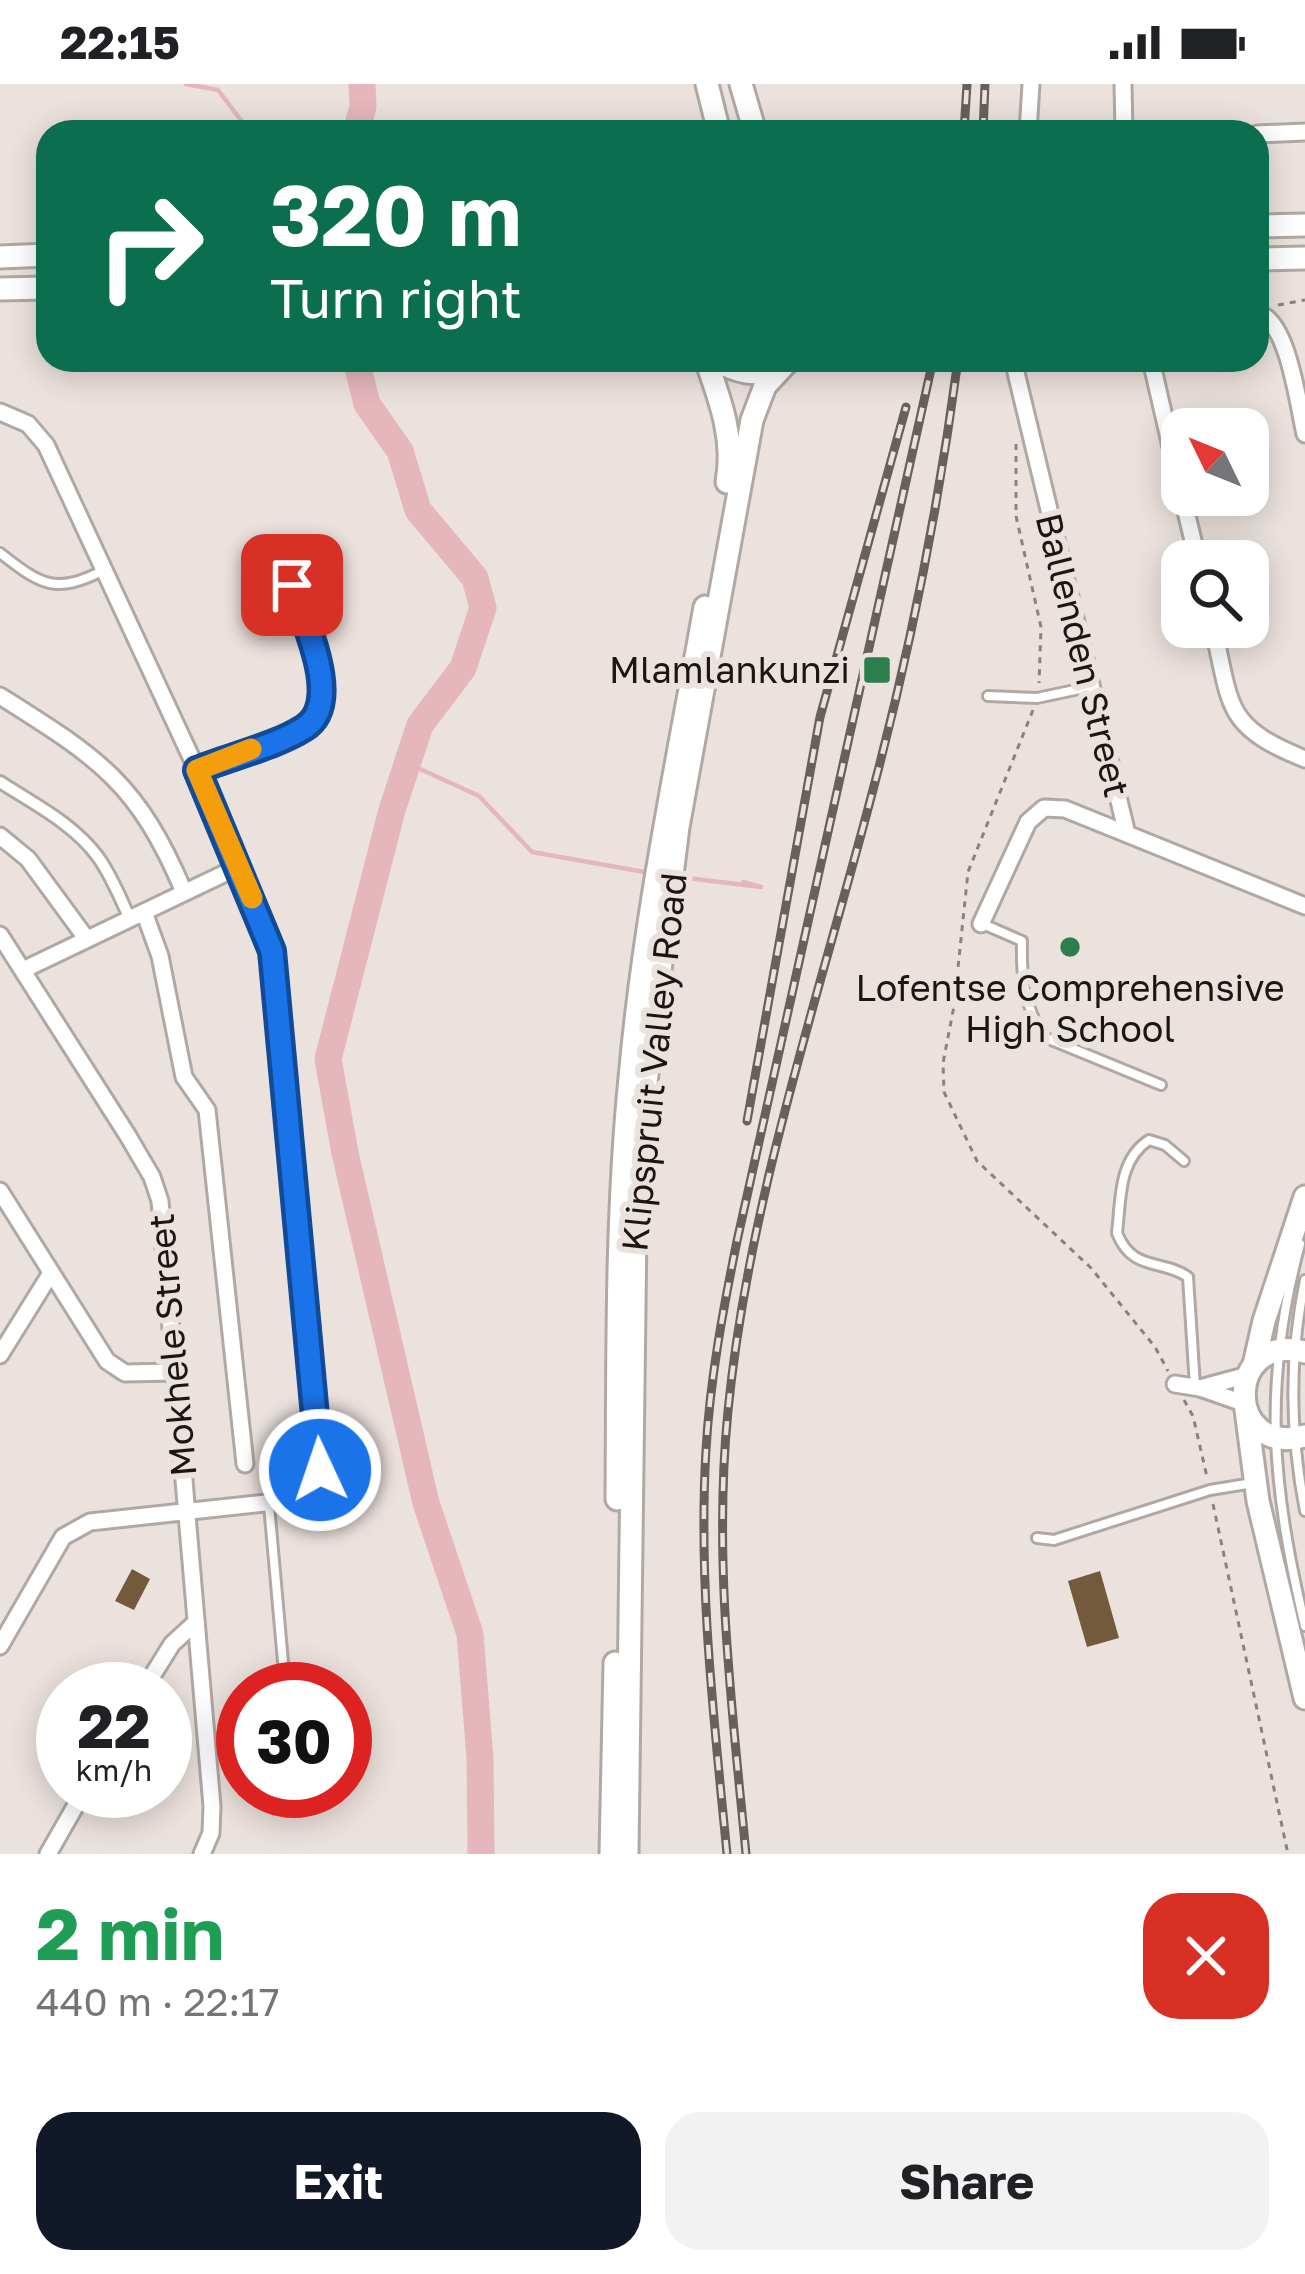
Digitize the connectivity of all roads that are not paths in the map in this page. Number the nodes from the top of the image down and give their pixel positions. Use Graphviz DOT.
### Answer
graph roads {
  1 [pos="707,84"];
  2 [pos="741,84"];
  3 [pos="1031,84"];
  4 [pos="1124,84"];
  5 [pos="716,120"];
  6 [pos="752,120"];
  7 [pos="1029,120"];
  8 [pos="1124,120"];
  9 [pos="1305,132"];
  10 [pos="1269,134"];
  11 [pos="1305,225"];
  12 [pos="1269,226"];
  13 [pos="36,256"];
  14 [pos="0,257"];
  15 [pos="1305,258"];
  16 [pos="1269,259"];
  17 [pos="36,288"];
  18 [pos="0,289"];
  19 [pos="1269,318"];
  20 [pos="713,372"];
  21 [pos="778,372"];
  22 [pos="1016,372"];
  23 [pos="1153,372"];
  24 [pos="1161,408"];
  25 [pos="0,412"];
  26 [pos="1305,434"];
  27 [pos="0,553"];
  28 [pos="104,570"];
  29 [pos="292,585"];
  30 [pos="1219,648"];
  31 [pos="1090,687"];
  32 [pos="0,696"];
  33 [pos="988,696"];
  34 [pos="1305,759"];
  35 [pos="197,770"];
  36 [pos="0,782"];
  37 [pos="670,826"];
  38 [pos="1127,834"];
  39 [pos="0,836"];
  40 [pos="238,866"];
  41 [pos="184,892"];
  42 [pos="1305,905"];
  43 [pos="137,914"];
  44 [pos="658,918"];
  45 [pos="981,924"];
  46 [pos="0,934"];
  47 [pos="86,938"];
  48 [pos="23,970"];
  49 [pos="1161,1085"];
  50 [pos="1184,1161"];
  51 [pos="0,1191"];
  52 [pos="1305,1197"];
  53 [pos="1305,1229"];
  54 [pos="51,1273"];
  55 [pos="1305,1280"];
  56 [pos="1293,1351"];
  57 [pos="0,1355"];
  58 [pos="1251,1370"];
  59 [pos="176,1372"];
  60 [pos="1175,1384"];
  61 [pos="1198,1388"];
  62 [pos="1245,1406"];
  63 [pos="1290,1437"];
  64 [pos="244,1463"];
  65 [pos="1255,1483"];
  66 [pos="269,1505"];
  67 [pos="1305,1511"];
  68 [pos="187,1513"];
  69 [pos="1037,1538"];
  70 [pos="196,1622"];
  71 [pos="1305,1627"];
  72 [pos="0,1646"];
  73 [pos="161,1662"];
  74 [pos="283,1662"];
  75 [pos="1305,1698"];
  76 [pos="69,1818"];
  77 [pos="48,1854"];
  78 [pos="202,1854"];
  79 [pos="611,1854"];
  80 [pos="627,1854"];
  1 -- 5 [label="main road"];
  2 -- 6 [label="main road"];
  3 -- 7 [label="street"];
  4 -- 8 [label="street"];
  9 -- 10 [label="street"];
  11 -- 12 [label="main road"];
  13 -- 14 [label="main road"];
  15 -- 16 [label="main road"];
  17 -- 18 [label="main road"];
  19 -- 26 [label="street"];
  20 -- 37 [label="main road, Klipspruit Valley Road"];
  21 -- 37 [label="main road, Klipspruit Valley Road"];
  22 -- 31 [label="street, Ballenden Street"];
  23 -- 24 [label="street"];
  25 -- 28 [label="street"];
  27 -- 28 [label="lane"];
  28 -- 35 [label="street"];
  29 -- 35 [label="street"];
  30 -- 34 [label="street"];
  31 -- 33 [label="lane"];
  31 -- 38 [label="street, Ballenden Street"];
  32 -- 41 [label="street"];
  35 -- 40 [label="street"];
  36 -- 43 [label="street"];
  37 -- 44 [label="main road, Klipspruit Valley Road"];
  38 -- 42 [label="street, Ballenden Street"];
  38 -- 45 [label="street"];
  39 -- 47 [label="street"];
  40 -- 41 [label="street"];
  40 -- 66 [label="street"];
  41 -- 43 [label="street"];
  43 -- 47 [label="street"];
  43 -- 64 [label="street"];
  44 -- 79 [label="main road, Klipspruit Valley Road"];
  44 -- 80 [label="main road, Klipspruit Valley Road"];
  45 -- 49 [label="lane"];
  46 -- 48 [label="street, Mokhele Street"];
  47 -- 48 [label="street"];
  48 -- 59 [label="street, Mokhele Street"];
  50 -- 61 [label="lane"];
  51 -- 54 [label="street"];
  52 -- 58 [label="main road"];
  53 -- 56 [label="lane"];
  54 -- 57 [label="street"];
  54 -- 59 [label="street"];
  55 -- 56 [label="lane"];
  56 -- 58 [label="main road"];
  56 -- 63 [label="lane"];
  56 -- 63 [label="lane"];
  58 -- 61 [label="street"];
  58 -- 62 [label="main road"];
  59 -- 68 [label="street, Mokhele Street"];
  60 -- 61 [label="street"];
  61 -- 62 [label="street"];
  62 -- 63 [label="main road"];
  62 -- 65 [label="main road"];
  63 -- 67 [label="lane"];
  63 -- 71 [label="lane"];
  65 -- 69 [label="lane"];
  65 -- 75 [label="main road"];
  66 -- 68 [label="street"];
  66 -- 74 [label="lane"];
  68 -- 70 [label="street, Mokhele Street"];
  68 -- 72 [label="street"];
  70 -- 73 [label="street"];
  70 -- 78 [label="street, Mokhele Street"];
  76 -- 77 [label="street"];
}
